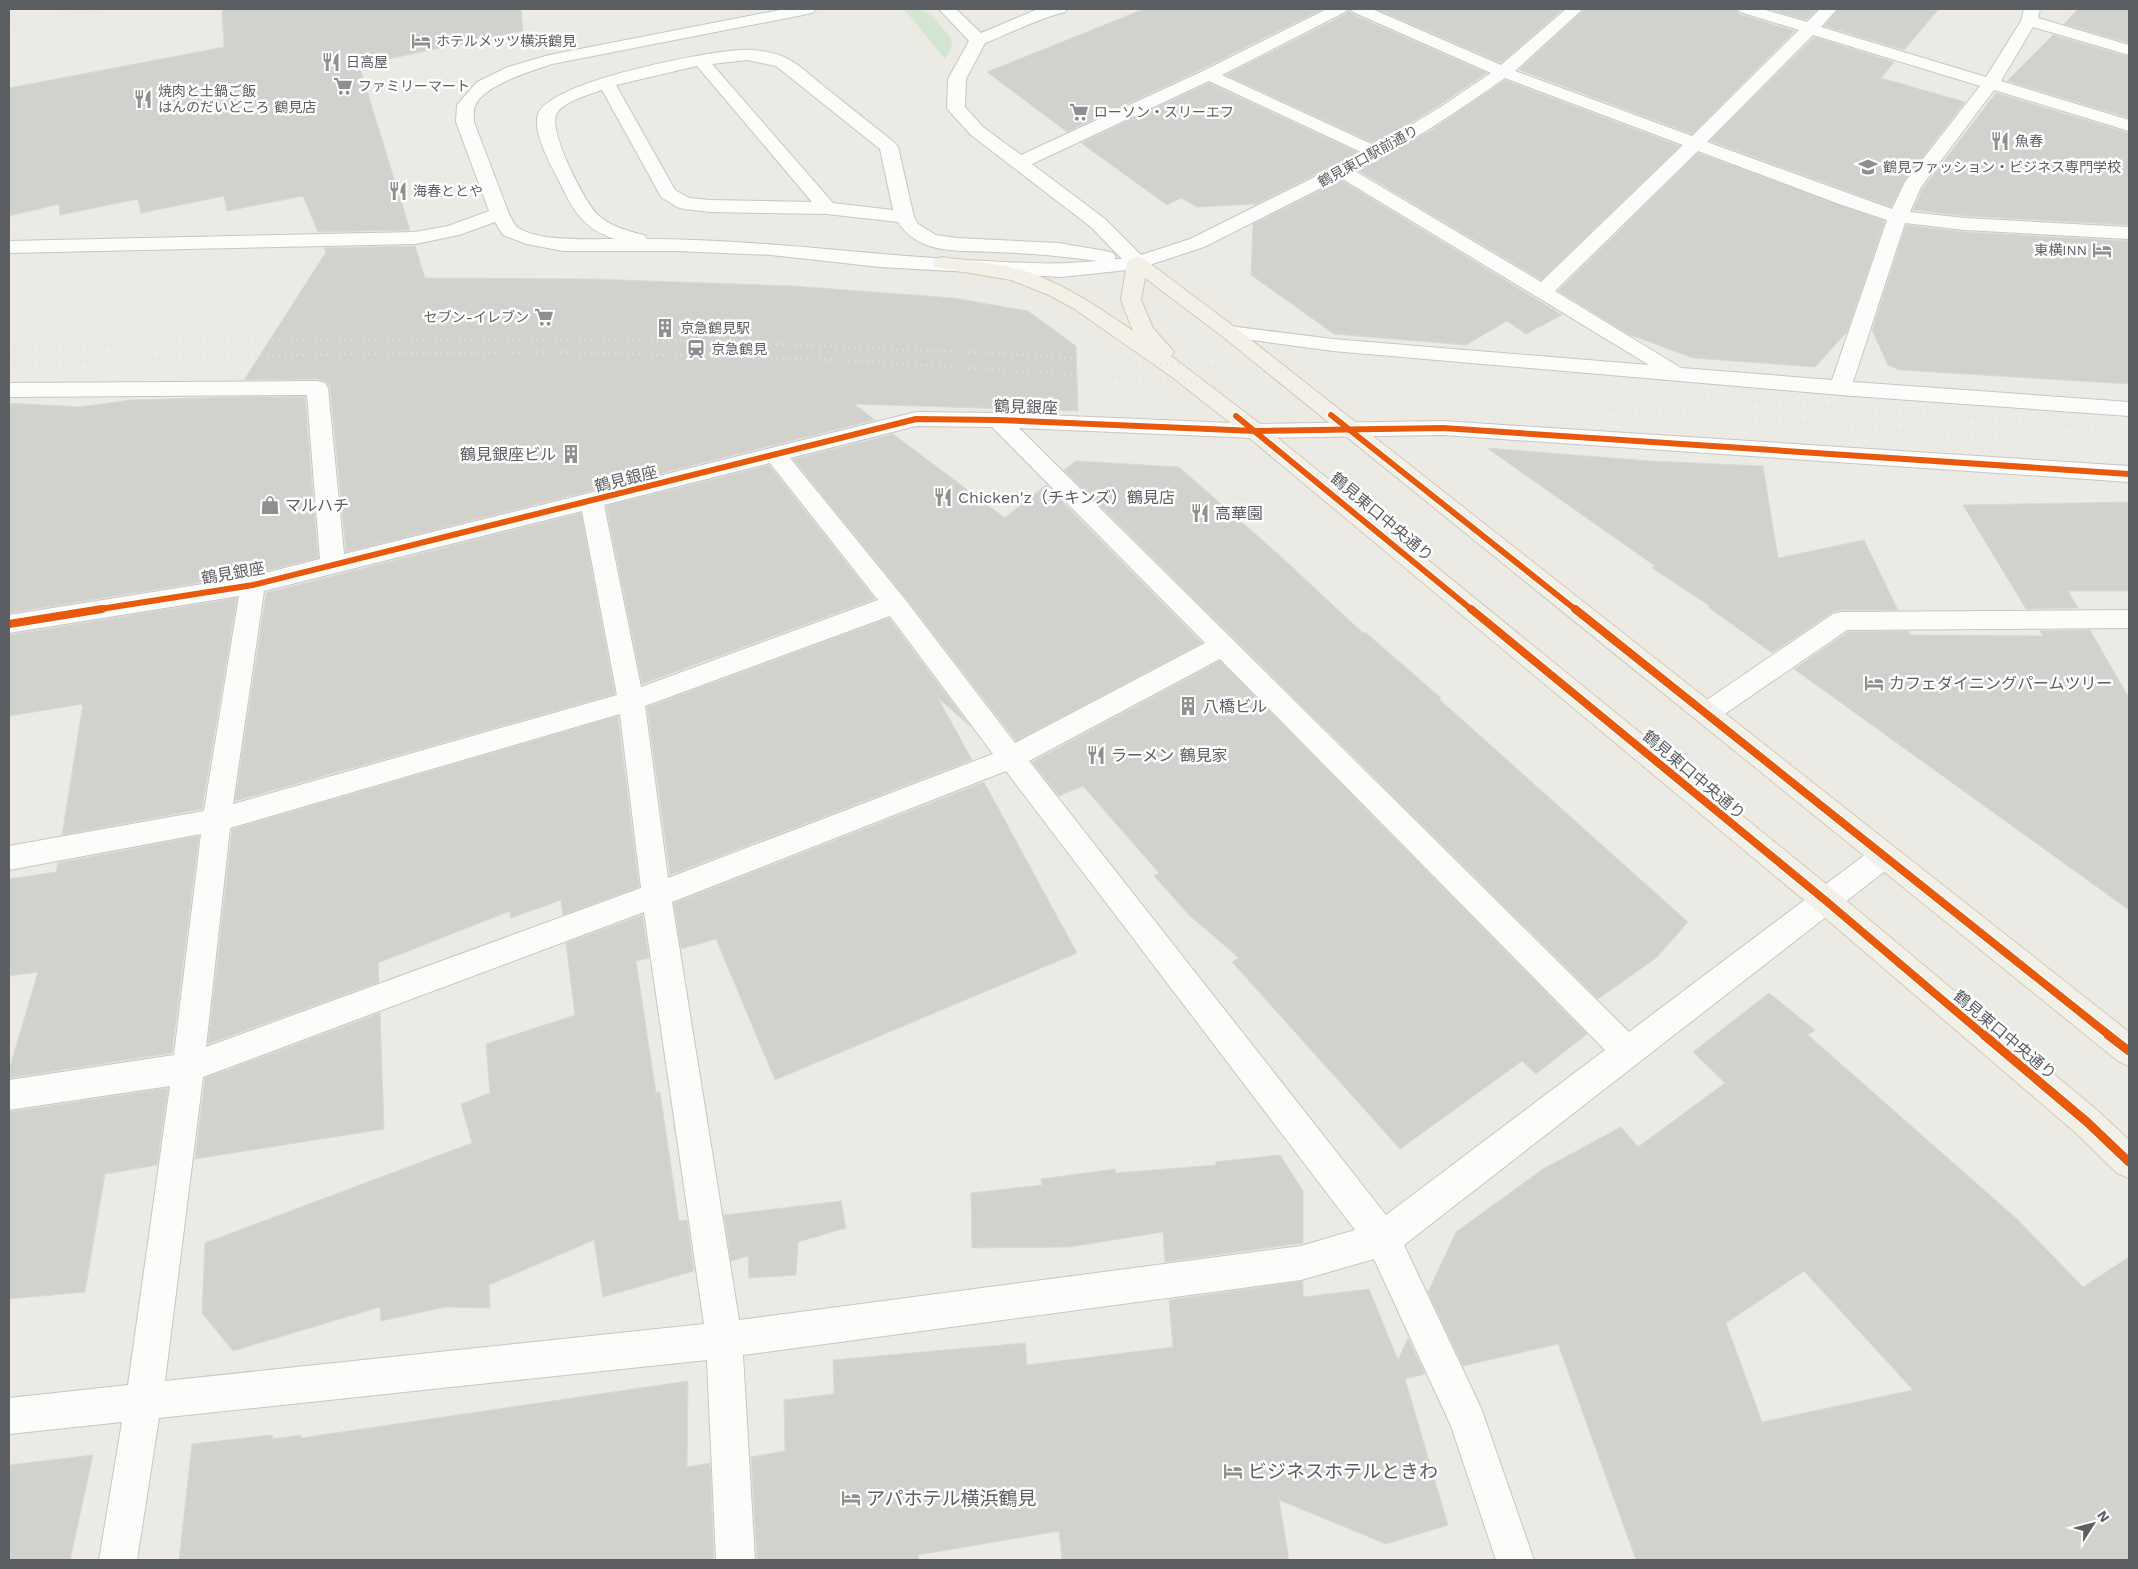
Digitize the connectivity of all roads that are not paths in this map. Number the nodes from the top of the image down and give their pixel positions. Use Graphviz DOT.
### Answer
graph roads {
  1 [pos="808,9"];
  2 [pos="947,9"];
  3 [pos="1060,9"];
  4 [pos="1339,9"];
  5 [pos="1359,9"];
  6 [pos="1575,9"];
  7 [pos="1746,9"];
  8 [pos="1829,9"];
  9 [pos="2030,15"];
  10 [pos="1810,28"];
  11 [pos="978,40"];
  12 [pos="2129,50"];
  13 [pos="701,61"];
  14 [pos="1503,72"];
  15 [pos="1209,75"];
  16 [pos="606,82"];
  17 [pos="1991,83"];
  18 [pos="2129,126"];
  19 [pos="1696,143"];
  20 [pos="1378,153"];
  21 [pos="1021,162"];
  22 [pos="1342,171"];
  23 [pos="827,208"];
  24 [pos="499,214"];
  25 [pos="904,217"];
  26 [pos="1898,217"];
  27 [pos="2129,233"];
  28 [pos="677,245"];
  29 [pos="9,247"];
  30 [pos="942,263"];
  31 [pos="1137,263"];
  32 [pos="1542,292"];
  33 [pos="1229,332"];
  34 [pos="1180,372"];
  35 [pos="1677,373"];
  36 [pos="1840,388"];
  37 [pos="9,390"];
  38 [pos="2129,409"];
  39 [pos="998,420"];
  40 [pos="1350,429"];
  41 [pos="1255,431"];
  42 [pos="775,454"];
  43 [pos="2129,474"];
  44 [pos="592,501"];
  45 [pos="334,566"];
  46 [pos="252,585"];
  47 [pos="895,604"];
  48 [pos="2129,619"];
  49 [pos="9,624"];
  50 [pos="1222,646"];
  51 [pos="631,702"];
  52 [pos="1707,713"];
  53 [pos="1012,758"];
  54 [pos="217,820"];
  55 [pos="1884,856"];
  56 [pos="9,858"];
  57 [pos="656,895"];
  58 [pos="1826,901"];
  59 [pos="2129,1051"];
  60 [pos="1628,1052"];
  61 [pos="188,1068"];
  62 [pos="9,1095"];
  63 [pos="2129,1162"];
  64 [pos="1383,1238"];
  65 [pos="724,1340"];
  66 [pos="144,1400"];
  67 [pos="9,1416"];
  68 [pos="118,1560"];
  69 [pos="736,1560"];
  70 [pos="1515,1560"];
  1 -- 24 [label="street"];
  2 -- 11 [label="street"];
  3 -- 11 [label="street"];
  4 -- 15 [label="street"];
  5 -- 14 [label="street"];
  6 -- 14 [label="street, 鶴見東口駅前通り"];
  7 -- 10 [label="street"];
  8 -- 10 [label="street"];
  9 -- 12 [label="street"];
  9 -- 17 [label="street"];
  10 -- 17 [label="street"];
  10 -- 19 [label="street"];
  11 -- 21 [label="street"];
  13 -- 16 [label="street"];
  13 -- 23 [label="street"];
  13 -- 25 [label="street"];
  14 -- 19 [label="street"];
  14 -- 20 [label="street, 鶴見東口駅前通り"];
  15 -- 20 [label="street"];
  15 -- 21 [label="street"];
  16 -- 23 [label="street"];
  16 -- 28 [label="street"];
  17 -- 18 [label="street"];
  17 -- 26 [label="street"];
  19 -- 26 [label="street"];
  19 -- 32 [label="street"];
  20 -- 22 [label="street, 鶴見東口駅前通り"];
  21 -- 31 [label="street"];
  22 -- 31 [label="street, 鶴見東口駅前通り"];
  22 -- 32 [label="street"];
  23 -- 25 [label="street"];
  24 -- 28 [label="street"];
  24 -- 29 [label="street"];
  25 -- 31 [label="street"];
  26 -- 27 [label="street"];
  26 -- 36 [label="street"];
  28 -- 30 [label="street, 鶴見東口駅前通り"];
  30 -- 31 [label="street, 鶴見東口駅前通り"];
  30 -- 34 [label="main road"];
  31 -- 33 [label="main road"];
  31 -- 34 [label="main road"];
  32 -- 35 [label="street"];
  33 -- 35 [label="street"];
  33 -- 40 [label="main road"];
  34 -- 41 [label="main road, 鶴見東口中央通り"];
  35 -- 36 [label="street"];
  36 -- 38 [label="street"];
  37 -- 45 [label="street"];
  39 -- 41 [label="street, 鶴見銀座"];
  39 -- 42 [label="street, 鶴見銀座"];
  39 -- 50 [label="street"];
  40 -- 41 [label="street, 鶴見銀座"];
  40 -- 43 [label="street, 鶴見銀座"];
  40 -- 52 [label="main road"];
  41 -- 58 [label="main road, 鶴見東口中央通り"];
  42 -- 44 [label="street, 鶴見銀座"];
  42 -- 47 [label="street"];
  44 -- 45 [label="street, 鶴見銀座"];
  44 -- 51 [label="street"];
  45 -- 46 [label="street, 鶴見銀座"];
  46 -- 49 [label="street, 鶴見銀座"];
  46 -- 54 [label="street"];
  47 -- 51 [label="street"];
  47 -- 53 [label="street"];
  48 -- 52 [label="street"];
  50 -- 53 [label="street"];
  50 -- 60 [label="street"];
  51 -- 54 [label="street"];
  51 -- 57 [label="street"];
  52 -- 55 [label="main road"];
  53 -- 57 [label="street"];
  53 -- 64 [label="street"];
  54 -- 56 [label="street"];
  54 -- 61 [label="street"];
  55 -- 58 [label="street"];
  55 -- 59 [label="main road"];
  57 -- 61 [label="street"];
  57 -- 65 [label="street"];
  58 -- 60 [label="street"];
  58 -- 63 [label="main road, 鶴見東口中央通り"];
  60 -- 64 [label="street"];
  61 -- 62 [label="street"];
  61 -- 66 [label="street"];
  64 -- 65 [label="street"];
  64 -- 70 [label="street"];
  65 -- 66 [label="street"];
  65 -- 69 [label="street"];
  66 -- 67 [label="street"];
  66 -- 68 [label="street"];
}
